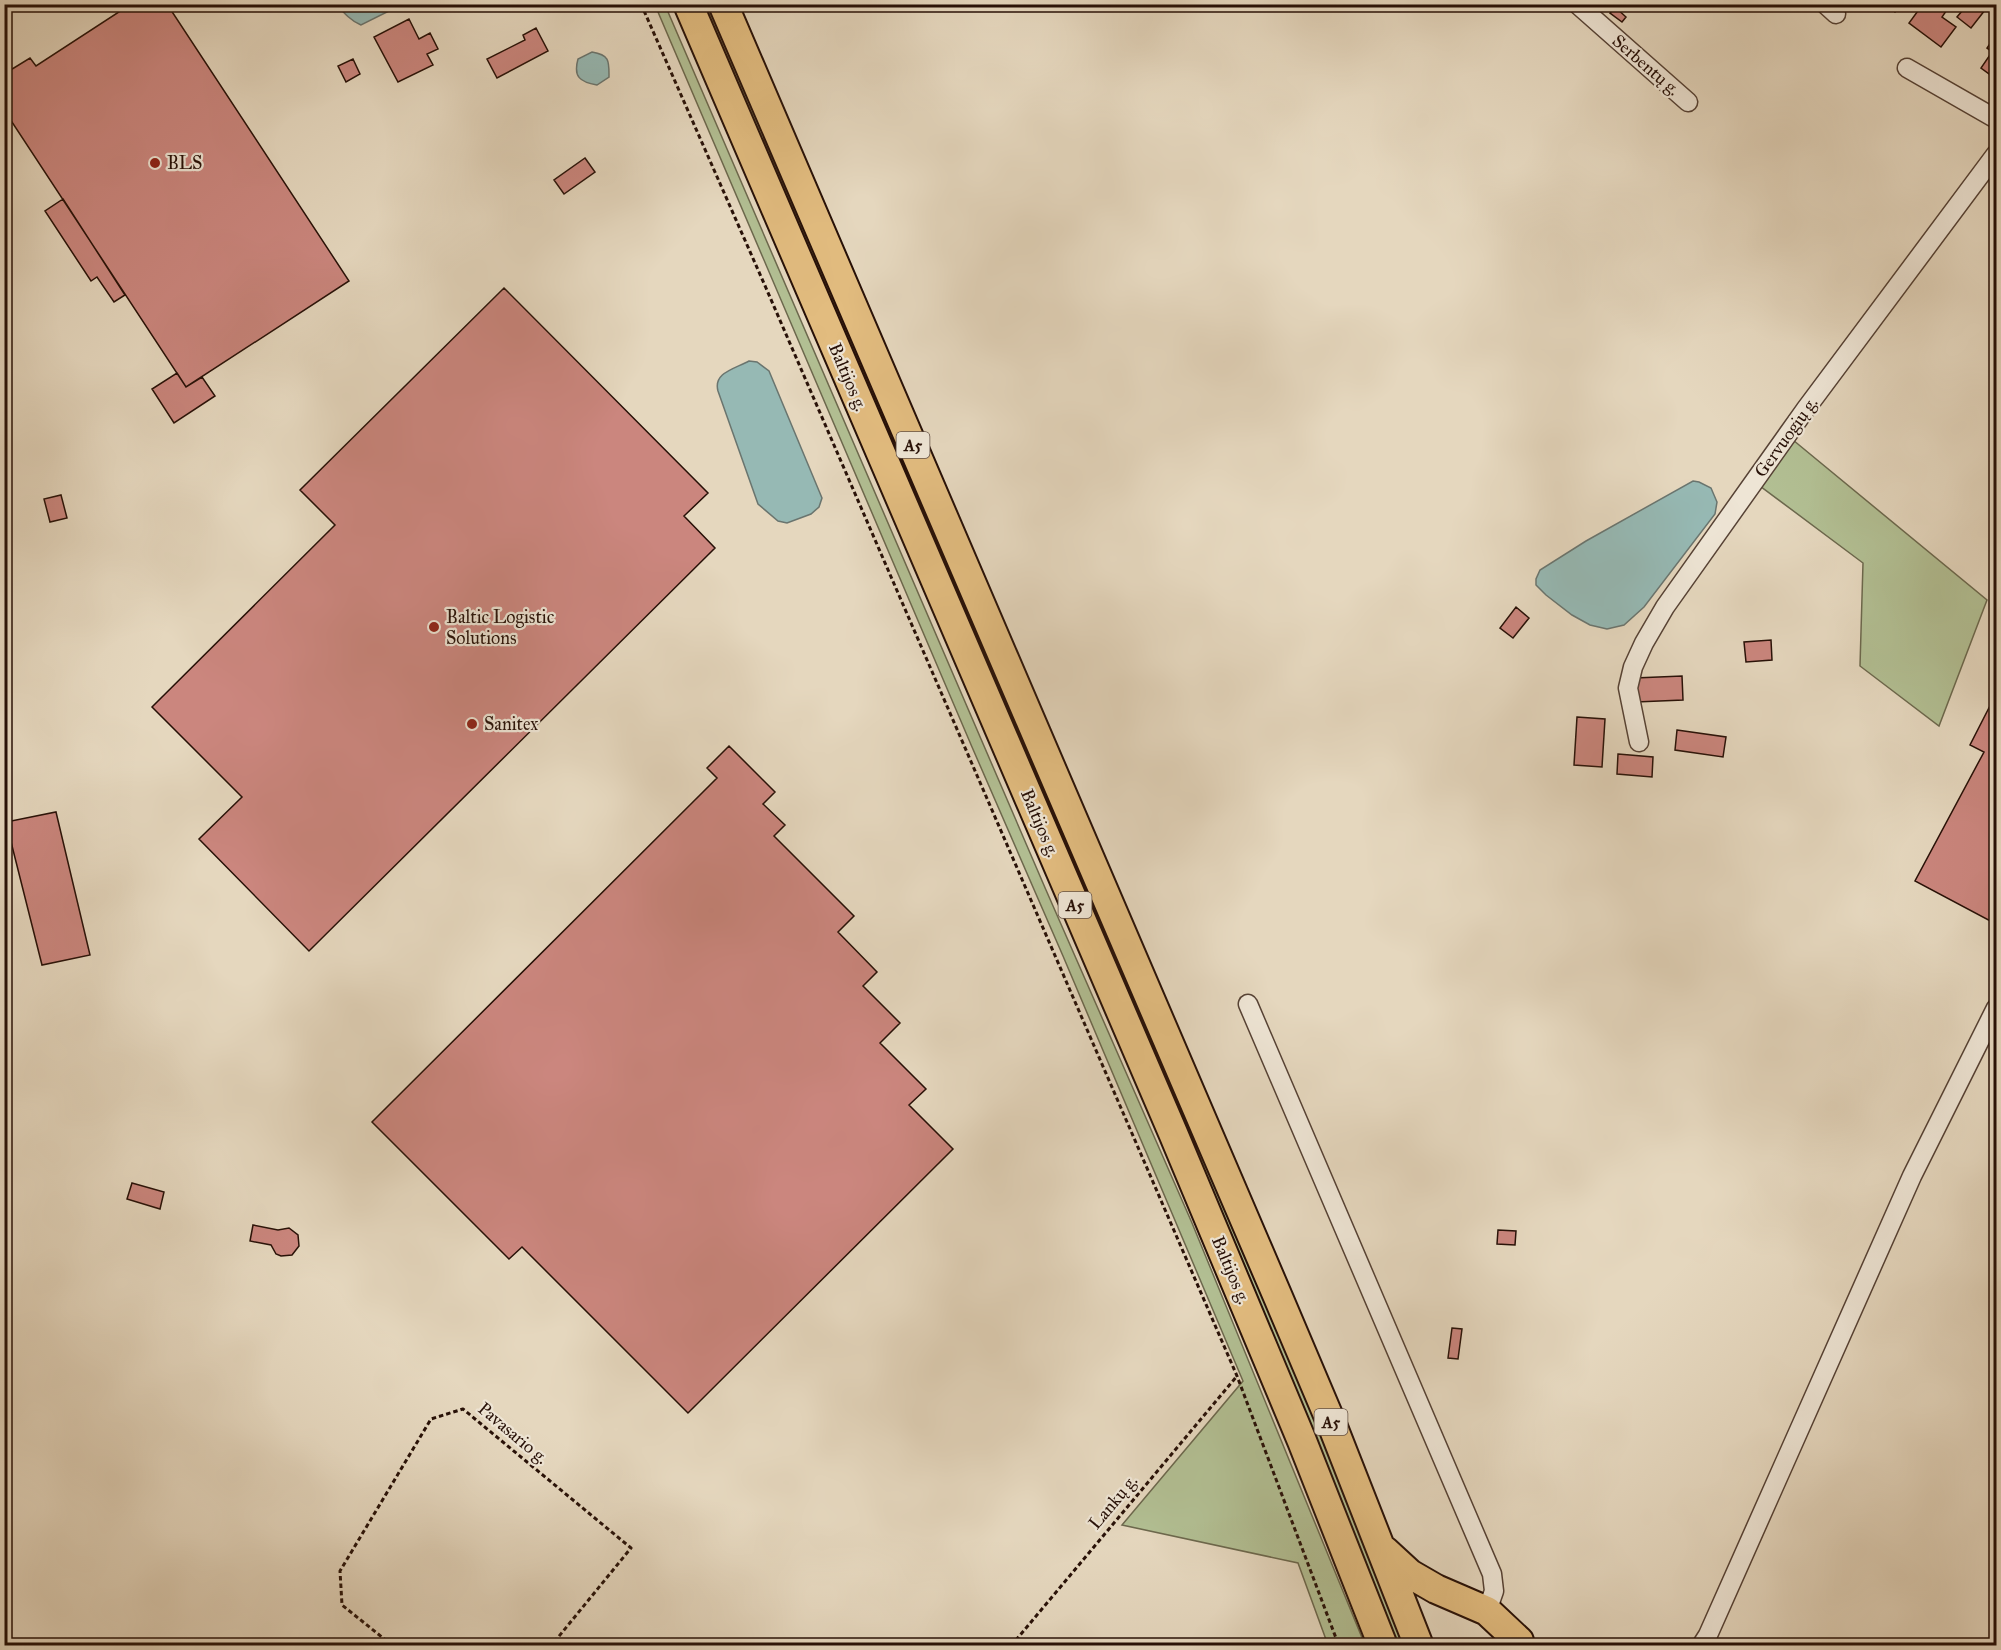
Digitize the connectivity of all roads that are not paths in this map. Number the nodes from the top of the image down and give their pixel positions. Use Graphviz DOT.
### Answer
graph roads {
  1 [pos="688,4"];
  2 [pos="723,4"];
  3 [pos="1577,4"];
  4 [pos="1907,68"];
  5 [pos="1688,102"];
  6 [pos="1996,119"];
  7 [pos="1996,154"];
  8 [pos="1639,742"];
  9 [pos="1248,1004"];
  10 [pos="1996,1008"];
  11 [pos="1381,1547"];
  12 [pos="1487,1611"];
  13 [pos="1520,1643"];
  14 [pos="1383,1646"];
  15 [pos="1419,1646"];
  16 [pos="1701,1646"];
  1 -- 14 [label="highway, Baltijos g. / A5"];
  2 -- 11 [label="highway, Baltijos g. / A5"];
  3 -- 5 [label="street, Serbentų g."];
  4 -- 6 [label="street"];
  7 -- 8 [label="street, Gervuogių g."];
  9 -- 12 [label="street"];
  10 -- 16 [label="street"];
  11 -- 12 [label="highway"];
  11 -- 15 [label="highway, Baltijos g. / A5"];
  12 -- 13 [label="highway"];
}
